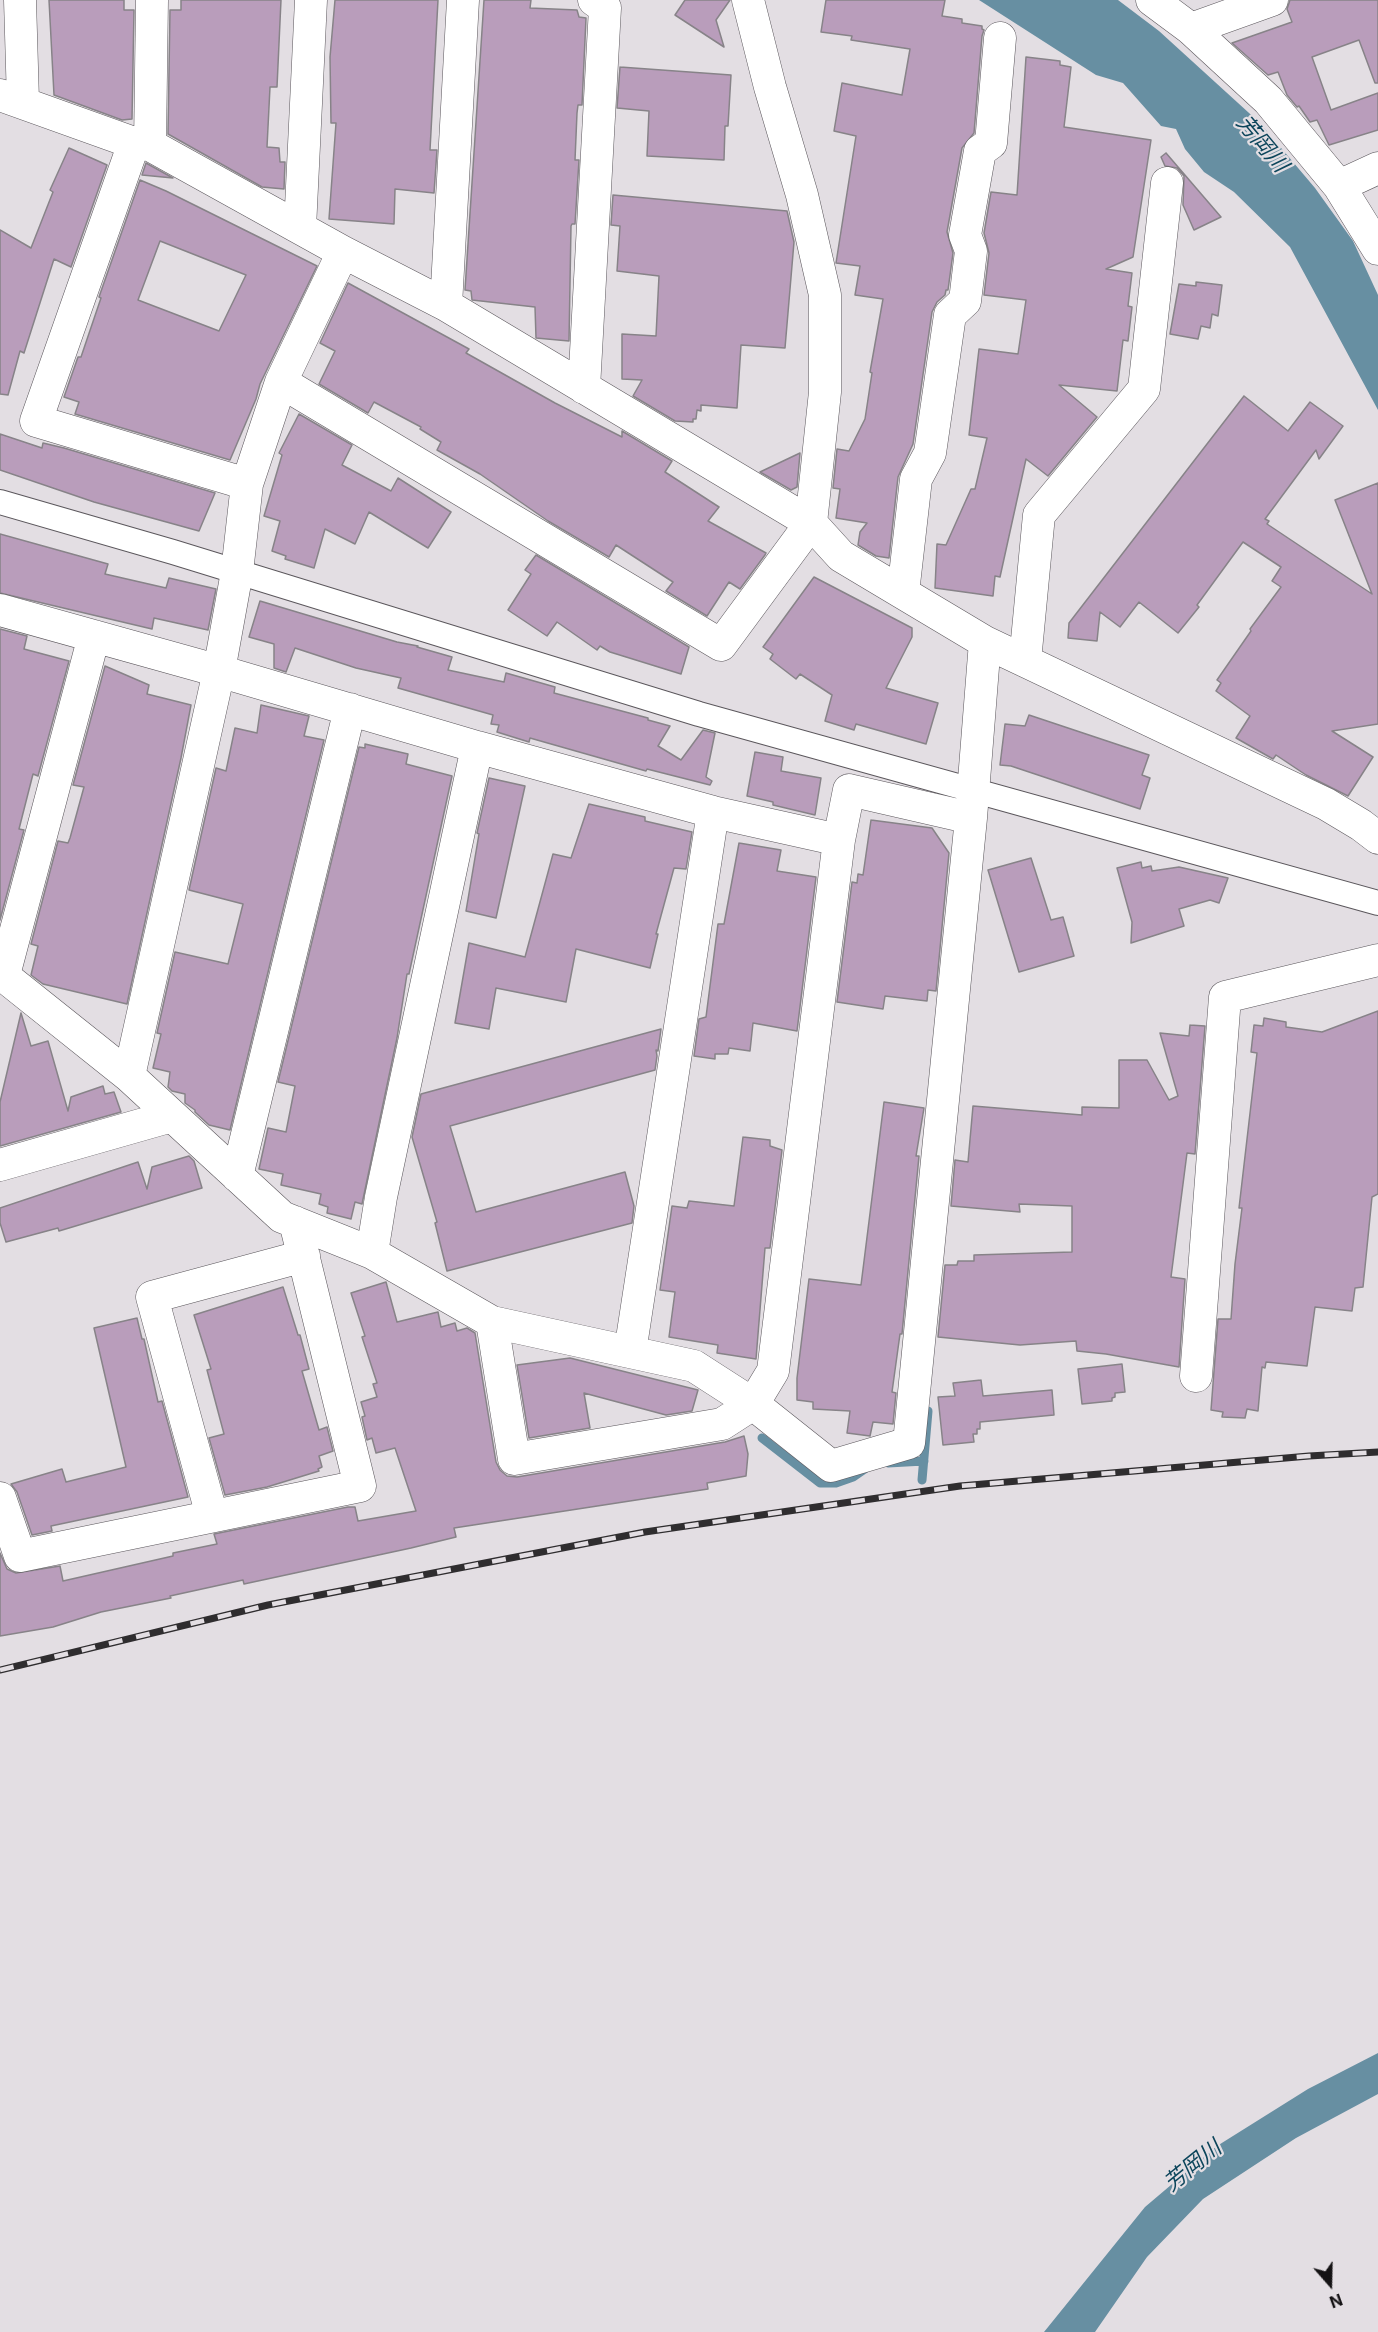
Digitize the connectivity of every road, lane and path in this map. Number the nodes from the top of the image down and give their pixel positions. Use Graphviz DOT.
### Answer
graph roads {
  1 [pos="20,0"];
  2 [pos="152,0"];
  3 [pos="310,0"];
  4 [pos="463,0"];
  5 [pos="594,0"];
  6 [pos="748,0"];
  7 [pos="1152,0"];
  8 [pos="1272,0"];
  9 [pos="1191,29"];
  10 [pos="1000,38"];
  11 [pos="11,98"];
  12 [pos="142,144"];
  13 [pos="1378,168"];
  14 [pos="1167,183"];
  15 [pos="1339,186"];
  16 [pos="300,228"];
  17 [pos="1378,249"];
  18 [pos="343,252"];
  19 [pos="446,305"];
  20 [pos="281,382"];
  21 [pos="584,387"];
  22 [pos="247,484"];
  23 [pos="0,502"];
  24 [pos="811,523"];
  25 [pos="237,572"];
  26 [pos="903,593"];
  27 [pos="0,610"];
  28 [pos="94,636"];
  29 [pos="985,642"];
  30 [pos="1025,661"];
  31 [pos="219,671"];
  32 [pos="350,709"];
  33 [pos="477,747"];
  34 [pos="972,805"];
  35 [pos="713,812"];
  36 [pos="1378,838"];
  37 [pos="839,840"];
  38 [pos="1378,903"];
  39 [pos="1378,960"];
  40 [pos="2,974"];
  41 [pos="129,1076"];
  42 [pos="172,1116"];
  43 [pos="0,1165"];
  44 [pos="237,1176"];
  45 [pos="295,1222"];
  46 [pos="372,1253"];
  47 [pos="304,1256"];
  48 [pos="492,1322"];
  49 [pos="630,1352"];
  50 [pos="1196,1376"];
  51 [pos="753,1404"];
  52 [pos="0,1498"];
  53 [pos="212,1516"];
  1 -- 11 [label="street"];
  2 -- 12 [label="street"];
  3 -- 16 [label="street"];
  4 -- 19 [label="street"];
  5 -- 21 [label="street"];
  6 -- 24 [label="street"];
  7 -- 9 [label="street"];
  8 -- 9 [label="street"];
  9 -- 15 [label="street"];
  10 -- 26 [label="street"];
  11 -- 12 [label="street"];
  12 -- 16 [label="street"];
  12 -- 22 [label="street"];
  13 -- 15 [label="street"];
  14 -- 30 [label="street"];
  15 -- 17 [label="street"];
  16 -- 18 [label="street"];
  18 -- 19 [label="street"];
  18 -- 20 [label="street"];
  19 -- 21 [label="street"];
  20 -- 22 [label="street"];
  20 -- 24 [label="street"];
  21 -- 24 [label="street"];
  22 -- 25 [label="street"];
  23 -- 25 [label="street"];
  24 -- 26 [label="street"];
  25 -- 31 [label="street"];
  25 -- 34 [label="street"];
  26 -- 29 [label="street"];
  27 -- 28 [label="street"];
  28 -- 31 [label="street"];
  28 -- 40 [label="street"];
  29 -- 30 [label="street"];
  29 -- 34 [label="street"];
  30 -- 36 [label="street"];
  31 -- 32 [label="street"];
  31 -- 41 [label="street"];
  32 -- 33 [label="street"];
  32 -- 44 [label="street"];
  33 -- 35 [label="street"];
  33 -- 46 [label="street"];
  34 -- 37 [label="street"];
  34 -- 38 [label="street"];
  34 -- 51 [label="street"];
  35 -- 37 [label="street"];
  35 -- 49 [label="street"];
  37 -- 51 [label="street"];
  39 -- 50 [label="street"];
  40 -- 41 [label="street"];
  41 -- 42 [label="street"];
  42 -- 43 [label="street"];
  42 -- 44 [label="street"];
  44 -- 45 [label="street"];
  45 -- 46 [label="street"];
  45 -- 47 [label="street"];
  46 -- 48 [label="street"];
  47 -- 53 [label="street"];
  47 -- 53 [label="street"];
  48 -- 49 [label="street"];
  48 -- 51 [label="street"];
  49 -- 51 [label="street"];
  52 -- 53 [label="street"];
}
